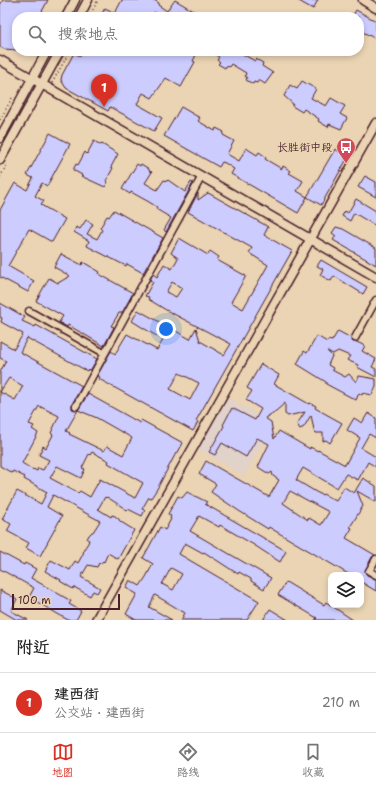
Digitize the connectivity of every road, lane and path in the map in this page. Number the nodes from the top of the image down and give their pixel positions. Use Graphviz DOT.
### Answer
graph roads {
  1 [pos="75,0"];
  2 [pos="88,0"];
  3 [pos="98,0"];
  4 [pos="363,0"];
  5 [pos="376,8"];
  6 [pos="69,12"];
  7 [pos="82,12"];
  8 [pos="92,12"];
  9 [pos="44,56"];
  10 [pos="57,56"];
  11 [pos="0,60"];
  12 [pos="32,79"];
  13 [pos="42,85"];
  14 [pos="376,123"];
  15 [pos="0,138"];
  16 [pos="0,160"];
  17 [pos="202,176"];
  18 [pos="310,238"];
  19 [pos="376,277"];
  20 [pos="376,300"];
  21 [pos="29,311"];
  22 [pos="355,338"];
  23 [pos="104,353"];
  24 [pos="76,406"];
  25 [pos="376,559"];
  26 [pos="376,575"];
  27 [pos="96,620"];
  1 -- 6 [label="street"];
  2 -- 7 [label="street"];
  3 -- 8 [label="path"];
  4 -- 5 [label="street"];
  9 -- 12 [label="street"];
  10 -- 13 [label="street"];
  11 -- 12 [label="street"];
  12 -- 13 [label="street"];
  12 -- 15 [label="street"];
  13 -- 16 [label="street"];
  13 -- 17 [label="street"];
  14 -- 18 [label="street"];
  17 -- 18 [label="street"];
  17 -- 23 [label="street"];
  18 -- 19 [label="street"];
  18 -- 27 [label="street"];
  20 -- 22 [label="street"];
  21 -- 23 [label="street"];
  23 -- 24 [label="street"];
  25 -- 26 [label="street"];
}
